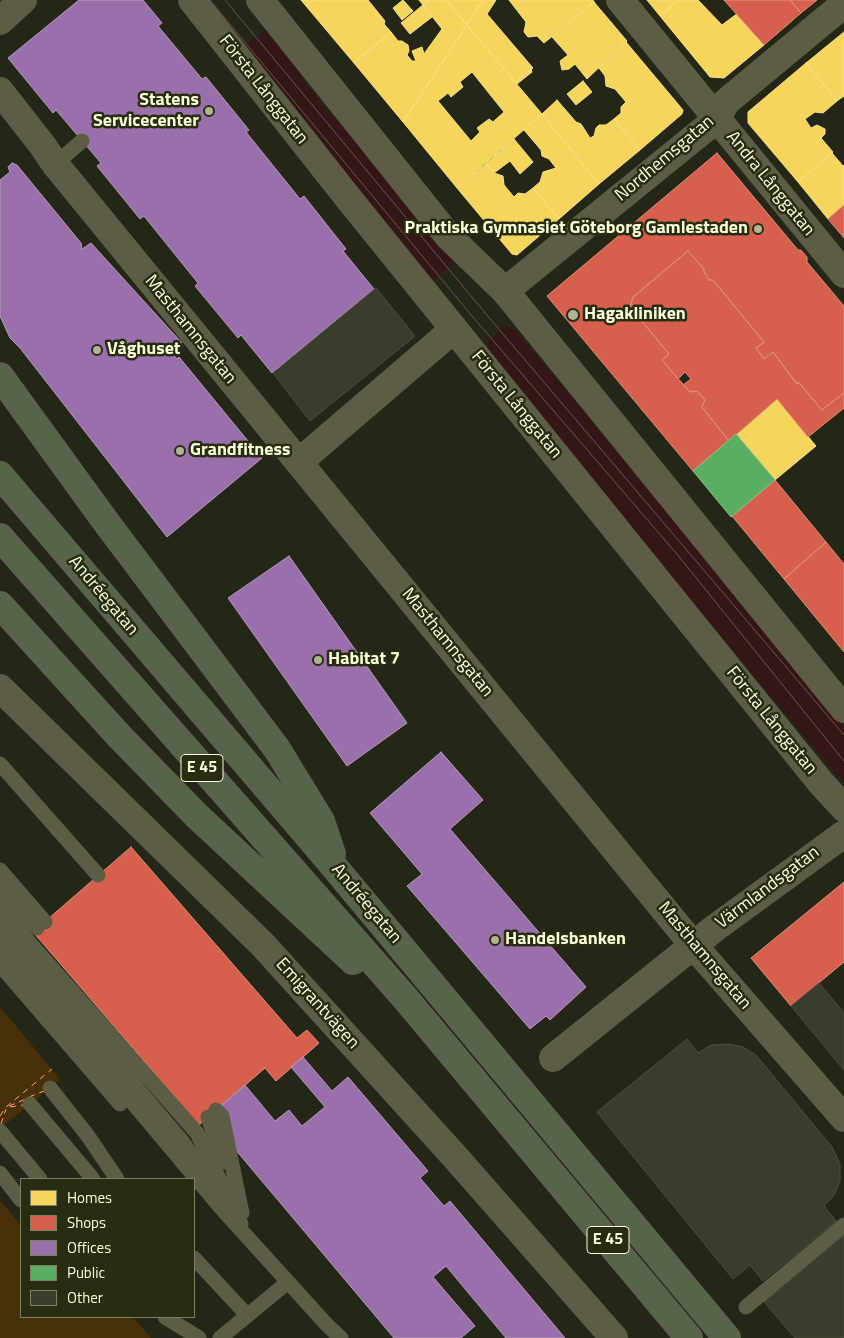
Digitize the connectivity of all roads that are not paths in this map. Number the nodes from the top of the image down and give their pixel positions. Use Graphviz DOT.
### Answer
graph roads {
  1 [pos="23,0"];
  2 [pos="192,0"];
  3 [pos="260,0"];
  4 [pos="620,0"];
  5 [pos="844,4"];
  6 [pos="0,20"];
  7 [pos="0,91"];
  8 [pos="717,119"];
  9 [pos="0,123"];
  10 [pos="82,141"];
  11 [pos="54,164"];
  12 [pos="844,274"];
  13 [pos="505,291"];
  14 [pos="454,329"];
  15 [pos="0,376"];
  16 [pos="298,462"];
  17 [pos="0,475"];
  18 [pos="0,537"];
  19 [pos="0,605"];
  20 [pos="0,688"];
  21 [pos="844,709"];
  22 [pos="0,764"];
  23 [pos="844,808"];
  24 [pos="844,834"];
  25 [pos="0,870"];
  26 [pos="338,872"];
  27 [pos="98,875"];
  28 [pos="0,887"];
  29 [pos="0,905"];
  30 [pos="0,926"];
  31 [pos="0,945"];
  32 [pos="694,946"];
  33 [pos="0,965"];
  34 [pos="405,998"];
  35 [pos="553,1058"];
  36 [pos="50,1088"];
  37 [pos="30,1104"];
  38 [pos="212,1114"];
  39 [pos="844,1118"];
  40 [pos="0,1131"];
  41 [pos="0,1173"];
  42 [pos="39,1178"];
  43 [pos="92,1178"];
  44 [pos="116,1178"];
  45 [pos="184,1178"];
  46 [pos="195,1178"];
  47 [pos="195,1178"];
  48 [pos="195,1191"];
  49 [pos="20,1199"];
  50 [pos="844,1225"];
  51 [pos="247,1237"];
  52 [pos="195,1260"];
  53 [pos="288,1282"];
  54 [pos="746,1307"];
  55 [pos="247,1316"];
  56 [pos="167,1318"];
  57 [pos="327,1325"];
  58 [pos="199,1338"];
  59 [pos="220,1338"];
  60 [pos="337,1338"];
  61 [pos="343,1338"];
  62 [pos="614,1338"];
  63 [pos="689,1338"];
  64 [pos="726,1338"];
  1 -- 6 [label="street"];
  2 -- 14 [label="street, Första Långgatan"];
  3 -- 13 [label="street"];
  4 -- 8 [label="street, Andra Långgatan"];
  5 -- 8 [label="street, Nordhemsgatan"];
  7 -- 11 [label="street, Masthamnsgatan"];
  8 -- 12 [label="street, Andra Långgatan"];
  8 -- 13 [label="street, Nordhemsgatan"];
  9 -- 11 [label="street, Masthamnsgatan"];
  10 -- 11 [label="lane"];
  11 -- 16 [label="street, Masthamnsgatan"];
  13 -- 21 [label="street"];
  14 -- 16 [label="street"];
  14 -- 23 [label="street, Första Långgatan"];
  15 -- 26 [label="highway"];
  16 -- 32 [label="street, Masthamnsgatan"];
  17 -- 26 [label="highway, Andréegatan / E 45"];
  18 -- 34 [label="highway, Andréegatan / E 45"];
  19 -- 34 [label="highway"];
  20 -- 62 [label="street, Emigrantvägen"];
  22 -- 27 [label="lane"];
  24 -- 32 [label="street, Värmlandsgatan"];
  25 -- 28 [label="lane"];
  26 -- 64 [label="highway, Andréegatan / E 45"];
  29 -- 51 [label="lane"];
  30 -- 51 [label="lane"];
  31 -- 46 [label="lane"];
  32 -- 35 [label="street, Värmlandsgatan"];
  32 -- 39 [label="street, Masthamnsgatan"];
  33 -- 45 [label="lane"];
  34 -- 63 [label="highway, Andréegatan / E 45"];
  36 -- 44 [label="lane"];
  37 -- 43 [label="lane"];
  38 -- 51 [label="lane"];
  40 -- 42 [label="lane"];
  41 -- 49 [label="lane"];
  47 -- 51 [label="lane"];
  48 -- 51 [label="lane"];
  50 -- 54 [label="lane"];
  51 -- 53 [label="lane"];
  52 -- 55 [label="lane"];
  53 -- 55 [label="lane"];
  53 -- 57 [label="lane"];
  55 -- 59 [label="lane"];
  56 -- 58 [label="lane"];
  57 -- 60 [label="lane"];
  57 -- 61 [label="lane"];
}
